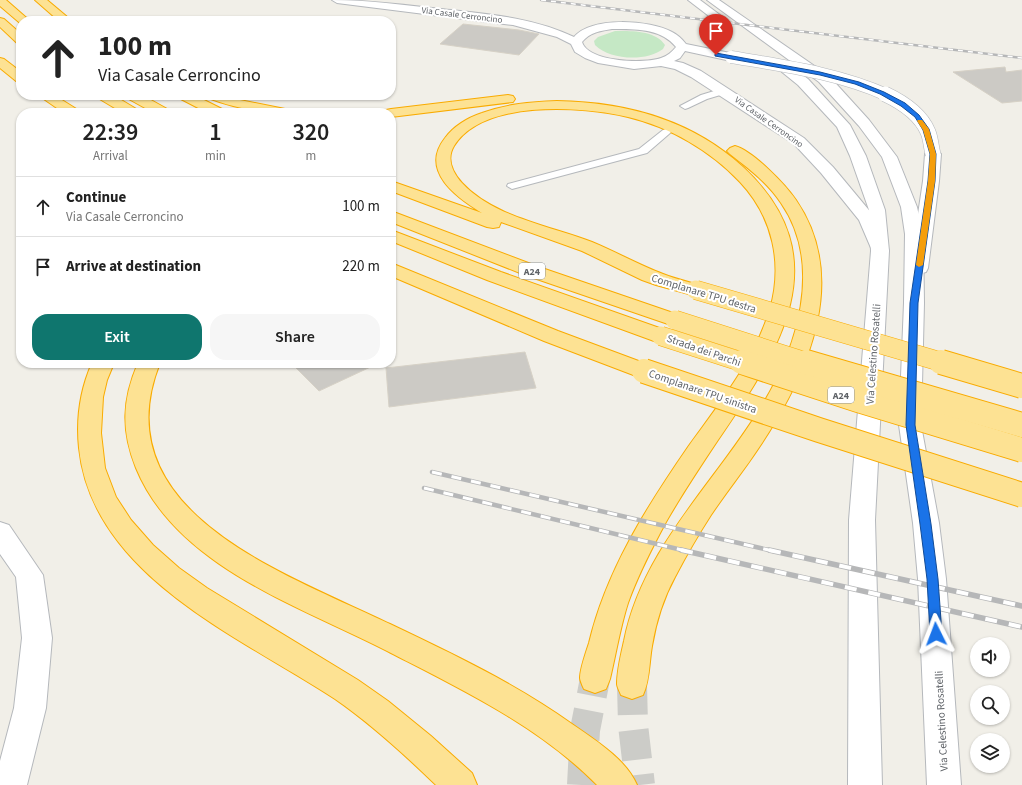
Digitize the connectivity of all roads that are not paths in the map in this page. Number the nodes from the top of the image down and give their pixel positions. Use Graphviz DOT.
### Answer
graph roads {
  1 [pos="0,0"];
  2 [pos="40,0"];
  3 [pos="337,0"];
  4 [pos="693,0"];
  5 [pos="712,0"];
  6 [pos="18,16"];
  7 [pos="60,16"];
  8 [pos="0,21"];
  9 [pos="540,27"];
  10 [pos="598,28"];
  11 [pos="16,35"];
  12 [pos="576,42"];
  13 [pos="682,47"];
  14 [pos="0,62"];
  15 [pos="660,62"];
  16 [pos="16,74"];
  17 [pos="724,91"];
  18 [pos="52,100"];
  19 [pos="111,100"];
  20 [pos="141,100"];
  21 [pos="194,100"];
  22 [pos="226,100"];
  23 [pos="685,106"];
  24 [pos="64,108"];
  25 [pos="124,108"];
  26 [pos="155,108"];
  27 [pos="209,108"];
  28 [pos="260,108"];
  29 [pos="396,112"];
  30 [pos="666,132"];
  31 [pos="512,186"];
  32 [pos="396,188"];
  33 [pos="396,218"];
  34 [pos="396,237"];
  35 [pos="880,251"];
  36 [pos="396,270"];
  37 [pos="663,281"];
  38 [pos="396,286"];
  39 [pos="914,303"];
  40 [pos="516,322"];
  41 [pos="668,328"];
  42 [pos="102,368"];
  43 [pos="147,368"];
  44 [pos="1022,386"];
  45 [pos="1022,425"];
  46 [pos="1022,450"];
  47 [pos="1022,495"];
  48 [pos="0,532"];
  49 [pos="595,679"];
  50 [pos="632,685"];
  51 [pos="10,785"];
  52 [pos="460,785"];
  53 [pos="620,785"];
  54 [pos="865,785"];
  55 [pos="944,785"];
  1 -- 6 [label="highway"];
  2 -- 7 [label="highway"];
  3 -- 9 [label="street, Via Casale Cerroncino"];
  4 -- 35 [label="street, Via Celestino Rosatelli"];
  5 -- 39 [label="street, Via Celestino Rosatelli"];
  8 -- 11 [label="highway"];
  9 -- 10 [label="street, Via Casale Cerroncino"];
  9 -- 12 [label="street, Via Casale Cerroncino"];
  10 -- 12 [label="street, Via Casale Cerroncino"];
  10 -- 13 [label="street, Via Casale Cerroncino"];
  12 -- 15 [label="street, Via Casale Cerroncino"];
  13 -- 15 [label="street, Via Casale Cerroncino"];
  13 -- 39 [label="street, Via Casale Cerroncino, bridge"];
  14 -- 16 [label="highway"];
  15 -- 17 [label="street, Via Casale Cerroncino"];
  17 -- 23 [label="lane"];
  17 -- 35 [label="street, Via Casale Cerroncino"];
  18 -- 24 [label="highway"];
  19 -- 25 [label="highway"];
  20 -- 26 [label="highway"];
  21 -- 27 [label="highway"];
  22 -- 28 [label="highway"];
  29 -- 50 [label="highway"];
  30 -- 31 [label="lane"];
  32 -- 37 [label="highway, Complanare TPU destra"];
  33 -- 41 [label="highway, Strada dei Parchi / A24"];
  34 -- 41 [label="highway, Strada dei Parchi / A24"];
  35 -- 54 [label="street, Via Celestino Rosatelli"];
  36 -- 40 [label="highway, Complanare TPU sinistra"];
  37 -- 44 [label="highway, Complanare TPU destra, bridge"];
  37 -- 49 [label="highway"];
  38 -- 40 [label="highway"];
  39 -- 55 [label="street, Via Celestino Rosatelli"];
  40 -- 47 [label="highway, Complanare TPU sinistra, bridge"];
  41 -- 45 [label="highway, Strada dei Parchi / A24, bridge"];
  41 -- 46 [label="highway, Strada dei Parchi / A24, bridge"];
  42 -- 52 [label="highway"];
  43 -- 53 [label="highway"];
  48 -- 51 [label="street"];
}
